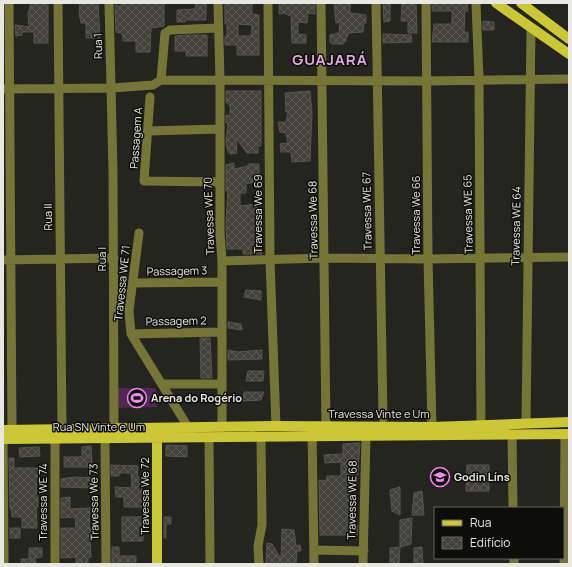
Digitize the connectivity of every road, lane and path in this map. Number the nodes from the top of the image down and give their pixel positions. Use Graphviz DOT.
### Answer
graph roads {
  1 [pos="9,3"];
  2 [pos="58,3"];
  3 [pos="109,3"];
  4 [pos="218,3"];
  5 [pos="268,3"];
  6 [pos="321,3"];
  7 [pos="376,3"];
  8 [pos="426,3"];
  9 [pos="476,3"];
  10 [pos="496,3"];
  11 [pos="521,3"];
  12 [pos="218,28"];
  13 [pos="531,29"];
  14 [pos="569,39"];
  15 [pos="569,54"];
  16 [pos="479,79"];
  17 [pos="531,79"];
  18 [pos="569,79"];
  19 [pos="161,80"];
  20 [pos="220,80"];
  21 [pos="270,80"];
  22 [pos="323,80"];
  23 [pos="376,81"];
  24 [pos="427,81"];
  25 [pos="112,88"];
  26 [pos="6,89"];
  27 [pos="58,89"];
  28 [pos="150,97"];
  29 [pos="219,129"];
  30 [pos="149,131"];
  31 [pos="219,182"];
  32 [pos="139,233"];
  33 [pos="569,257"];
  34 [pos="114,258"];
  35 [pos="325,258"];
  36 [pos="380,258"];
  37 [pos="481,258"];
  38 [pos="527,258"];
  39 [pos="60,259"];
  40 [pos="428,259"];
  41 [pos="7,260"];
  42 [pos="270,260"];
  43 [pos="222,261"];
  44 [pos="222,282"];
  45 [pos="133,283"];
  46 [pos="221,332"];
  47 [pos="131,334"];
  48 [pos="162,384"];
  49 [pos="222,384"];
  50 [pos="383,418"];
  51 [pos="569,422"];
  52 [pos="526,423"];
  53 [pos="276,426"];
  54 [pos="481,426"];
  55 [pos="222,427"];
  56 [pos="432,427"];
  57 [pos="189,428"];
  58 [pos="114,429"];
  59 [pos="8,430"];
  60 [pos="62,430"];
  61 [pos="291,431"];
  62 [pos="326,431"];
  63 [pos="352,431"];
  64 [pos="312,432"];
  65 [pos="157,433"];
  66 [pos="567,434"];
  67 [pos="512,435"];
  68 [pos="366,436"];
  69 [pos="209,437"];
  70 [pos="262,437"];
  71 [pos="194,438"];
  72 [pos="3,439"];
  73 [pos="105,439"];
  74 [pos="55,440"];
  75 [pos="513,507"];
  76 [pos="314,550"];
  77 [pos="364,551"];
  78 [pos="4,564"];
  79 [pos="55,564"];
  80 [pos="106,564"];
  81 [pos="157,564"];
  82 [pos="210,564"];
  83 [pos="259,564"];
  84 [pos="314,564"];
  85 [pos="363,564"];
  86 [pos="564,564"];
  1 -- 26 [label="street"];
  2 -- 27 [label="street, Rua II"];
  3 -- 25 [label="street, Rua 1"];
  4 -- 12 [label="street, Travessa WE 70"];
  5 -- 21 [label="street, Travessa We 69"];
  6 -- 22 [label="street, Travessa We 68"];
  7 -- 23 [label="street, Travessa WE 67"];
  8 -- 24 [label="street, Travessa We 66"];
  9 -- 16 [label="street, Travessa WE 65"];
  10 -- 13 [label="main road"];
  11 -- 14 [label="main road"];
  12 -- 19 [label="street"];
  12 -- 20 [label="street, Travessa WE 70"];
  13 -- 15 [label="main road"];
  13 -- 17 [label="street, Travessa WE 64"];
  16 -- 17 [label="street"];
  16 -- 24 [label="street"];
  16 -- 37 [label="street, Travessa WE 65"];
  17 -- 18 [label="street"];
  17 -- 38 [label="street, Travessa WE 64"];
  19 -- 20 [label="street"];
  19 -- 25 [label="street"];
  20 -- 21 [label="street"];
  20 -- 29 [label="street, Travessa WE 70"];
  21 -- 22 [label="street"];
  21 -- 42 [label="street, Travessa We 69"];
  22 -- 23 [label="street"];
  22 -- 35 [label="street, Travessa We 68"];
  23 -- 24 [label="street"];
  23 -- 36 [label="street, Travessa WE 67"];
  24 -- 40 [label="street, Travessa We 66"];
  25 -- 27 [label="street"];
  25 -- 34 [label="street, Rua I"];
  26 -- 27 [label="street"];
  26 -- 41 [label="street"];
  27 -- 39 [label="street, Rua II"];
  28 -- 30 [label="street, Passagem A"];
  29 -- 30 [label="street"];
  29 -- 31 [label="street, Travessa WE 70"];
  30 -- 31 [label="street, Passagem A"];
  31 -- 43 [label="street, Travessa WE 70"];
  32 -- 45 [label="street, Travessa WE 71"];
  33 -- 38 [label="street"];
  34 -- 39 [label="street"];
  34 -- 58 [label="street, Rua I"];
  35 -- 36 [label="street"];
  35 -- 42 [label="street"];
  35 -- 62 [label="street, Travessa We 68"];
  36 -- 40 [label="street"];
  36 -- 50 [label="street, Travessa WE 67"];
  37 -- 38 [label="street"];
  37 -- 40 [label="street"];
  37 -- 54 [label="street, Travessa WE 65"];
  38 -- 52 [label="street, Travessa WE 64"];
  39 -- 41 [label="street"];
  39 -- 60 [label="street, Rua II"];
  40 -- 56 [label="street, Travessa We 66"];
  41 -- 59 [label="street"];
  42 -- 43 [label="street"];
  42 -- 53 [label="street, Travessa We 69"];
  43 -- 44 [label="street, Travessa WE 70"];
  44 -- 45 [label="street, Passagem 3"];
  44 -- 46 [label="street, Travessa WE 70"];
  45 -- 47 [label="street, Travessa WE 71"];
  46 -- 47 [label="street, Passagem 2"];
  46 -- 49 [label="street, Travessa WE 70"];
  47 -- 48 [label="street, Travessa WE 71"];
  48 -- 49 [label="street"];
  48 -- 57 [label="street, Travessa WE 71"];
  49 -- 55 [label="street, Travessa WE 70"];
  51 -- 52 [label="main road, Travessa Vinte e Um"];
  52 -- 54 [label="main road, Travessa Vinte e Um"];
  53 -- 55 [label="main road, Travessa Vinte e Um"];
  53 -- 61 [label="main road, Travessa Vinte e Um"];
  54 -- 56 [label="main road, Travessa Vinte e Um"];
  55 -- 57 [label="main road, Travessa Vinte e Um"];
  56 -- 63 [label="main road, Travessa Vinte e Um"];
  57 -- 65 [label="main road, Rua SN Vinte e Um"];
  57 -- 71 [label="street, Travessa WE 71"];
  58 -- 60 [label="main road, Rua SN Vinte e Um"];
  58 -- 65 [label="main road, Rua SN Vinte e Um"];
  59 -- 60 [label="main road, Rua SN Vinte e Um"];
  61 -- 64 [label="main road, Travessa Vinte e Um"];
  61 -- 70 [label="main road, Travessa Vinte e Um"];
  62 -- 63 [label="main road, Travessa Vinte e Um"];
  62 -- 64 [label="main road, Travessa Vinte e Um"];
  63 -- 68 [label="main road, Travessa Vinte e Um"];
  64 -- 76 [label="street"];
  65 -- 71 [label="main road, Rua SN Vinte e Um"];
  65 -- 73 [label="main road, Rua SN Vinte e Um"];
  65 -- 81 [label="main road, Travessa We 72"];
  66 -- 67 [label="main road, Travessa Vinte e Um"];
  66 -- 86 [label="street"];
  67 -- 68 [label="main road, Travessa Vinte e Um"];
  67 -- 75 [label="street"];
  68 -- 77 [label="street, Travessa WE 68"];
  69 -- 70 [label="main road, Travessa Vinte e Um"];
  69 -- 71 [label="main road, Travessa Vinte e Um"];
  69 -- 82 [label="street"];
  70 -- 83 [label="street"];
  72 -- 74 [label="main road, Rua SN Vinte e Um"];
  72 -- 78 [label="street"];
  73 -- 74 [label="main road, Rua SN Vinte e Um"];
  73 -- 80 [label="street, Travessa We 73"];
  74 -- 79 [label="street, Travessa WE 74"];
  76 -- 77 [label="street"];
  76 -- 84 [label="street"];
  77 -- 85 [label="street, Travessa WE 68"];
}
